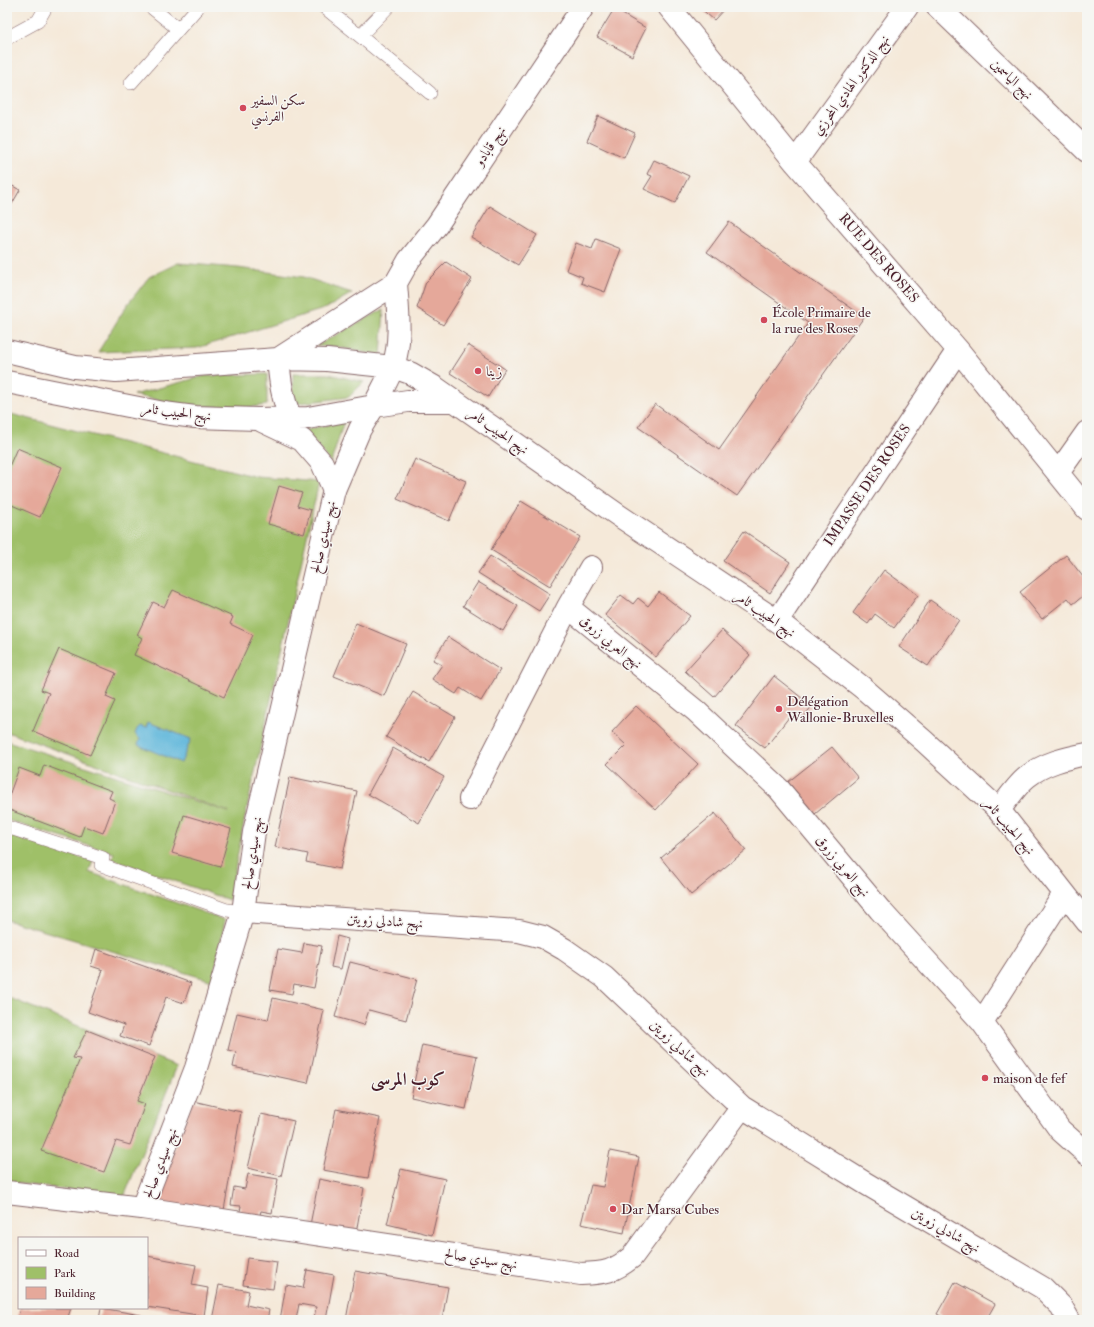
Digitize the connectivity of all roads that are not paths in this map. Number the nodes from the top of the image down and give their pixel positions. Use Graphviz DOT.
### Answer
graph roads {
  1 [pos="46,7"];
  2 [pos="151,7"];
  3 [pos="198,7"];
  4 [pos="324,7"];
  5 [pos="388,7"];
  6 [pos="583,7"];
  7 [pos="669,7"];
  8 [pos="906,7"];
  9 [pos="938,7"];
  10 [pos="178,29"];
  11 [pos="360,36"];
  12 [pos="7,38"];
  13 [pos="132,83"];
  14 [pos="430,93"];
  15 [pos="1087,151"];
  16 [pos="795,162"];
  17 [pos="396,284"];
  18 [pos="958,350"];
  19 [pos="7,351"];
  20 [pos="278,359"];
  21 [pos="393,367"];
  22 [pos="7,382"];
  23 [pos="453,400"];
  24 [pos="374,406"];
  25 [pos="291,418"];
  26 [pos="257,419"];
  27 [pos="1087,432"];
  28 [pos="1058,473"];
  29 [pos="334,490"];
  30 [pos="1087,509"];
  31 [pos="591,567"];
  32 [pos="568,607"];
  33 [pos="777,621"];
  34 [pos="1087,754"];
  35 [pos="470,799"];
  36 [pos="999,810"];
  37 [pos="8,827"];
  38 [pos="1064,894"];
  39 [pos="243,912"];
  40 [pos="1087,922"];
  41 [pos="982,1022"];
  42 [pos="742,1107"];
  43 [pos="1087,1154"];
  44 [pos="7,1192"];
  45 [pos="142,1208"];
  46 [pos="1069,1320"];
  1 -- 12 [label="lane"];
  2 -- 10 [label="lane"];
  3 -- 10 [label="lane"];
  4 -- 11 [label="lane"];
  5 -- 11 [label="lane"];
  6 -- 17 [label="street, نهج قابادو"];
  7 -- 16 [label="street, RUE DES ROSES"];
  8 -- 16 [label="street, نهج الدكتور الهادي المحرزي"];
  9 -- 15 [label="street, نهج الياسمين"];
  10 -- 13 [label="lane"];
  11 -- 14 [label="lane"];
  16 -- 18 [label="street, RUE DES ROSES"];
  17 -- 20 [label="street"];
  17 -- 21 [label="street"];
  18 -- 28 [label="street, RUE DES ROSES"];
  18 -- 33 [label="street, IMPASSE DES ROSES"];
  19 -- 20 [label="street, نهج الحبيب ثامر"];
  20 -- 21 [label="street, نهج الحبيب ثامر"];
  20 -- 25 [label="street"];
  21 -- 23 [label="street, نهج الحبيب ثامر"];
  21 -- 24 [label="street"];
  22 -- 26 [label="street, نهج الحبيب ثامر"];
  23 -- 24 [label="street, نهج الحبيب ثامر"];
  23 -- 33 [label="street, نهج الحبيب ثامر"];
  24 -- 25 [label="street, نهج الحبيب ثامر"];
  24 -- 29 [label="street, نهج سيدي صالح"];
  25 -- 26 [label="street, نهج الحبيب ثامر"];
  26 -- 29 [label="street"];
  27 -- 28 [label="street"];
  28 -- 30 [label="street, RUE DES ROSES"];
  29 -- 39 [label="street, نهج سيدي صالح"];
  31 -- 32 [label="street, نهج العربي زروق"];
  32 -- 35 [label="street, نهج العربي زروق"];
  32 -- 41 [label="street, نهج العربي زروق"];
  33 -- 36 [label="street, نهج الحبيب ثامر"];
  34 -- 36 [label="street"];
  36 -- 38 [label="street, نهج الحبيب ثامر"];
  37 -- 39 [label="lane"];
  38 -- 40 [label="street, نهج الحبيب ثامر"];
  38 -- 41 [label="street"];
  39 -- 42 [label="street, نهج شادلي زويتن"];
  39 -- 45 [label="street, نهج سيدي صالح"];
  41 -- 43 [label="street, نهج العربي زروق"];
  42 -- 45 [label="street, نهج سيدي صالح"];
  42 -- 46 [label="street, نهج شادلي زويتن"];
  44 -- 45 [label="street, نهج سيدي صالح"];
}
